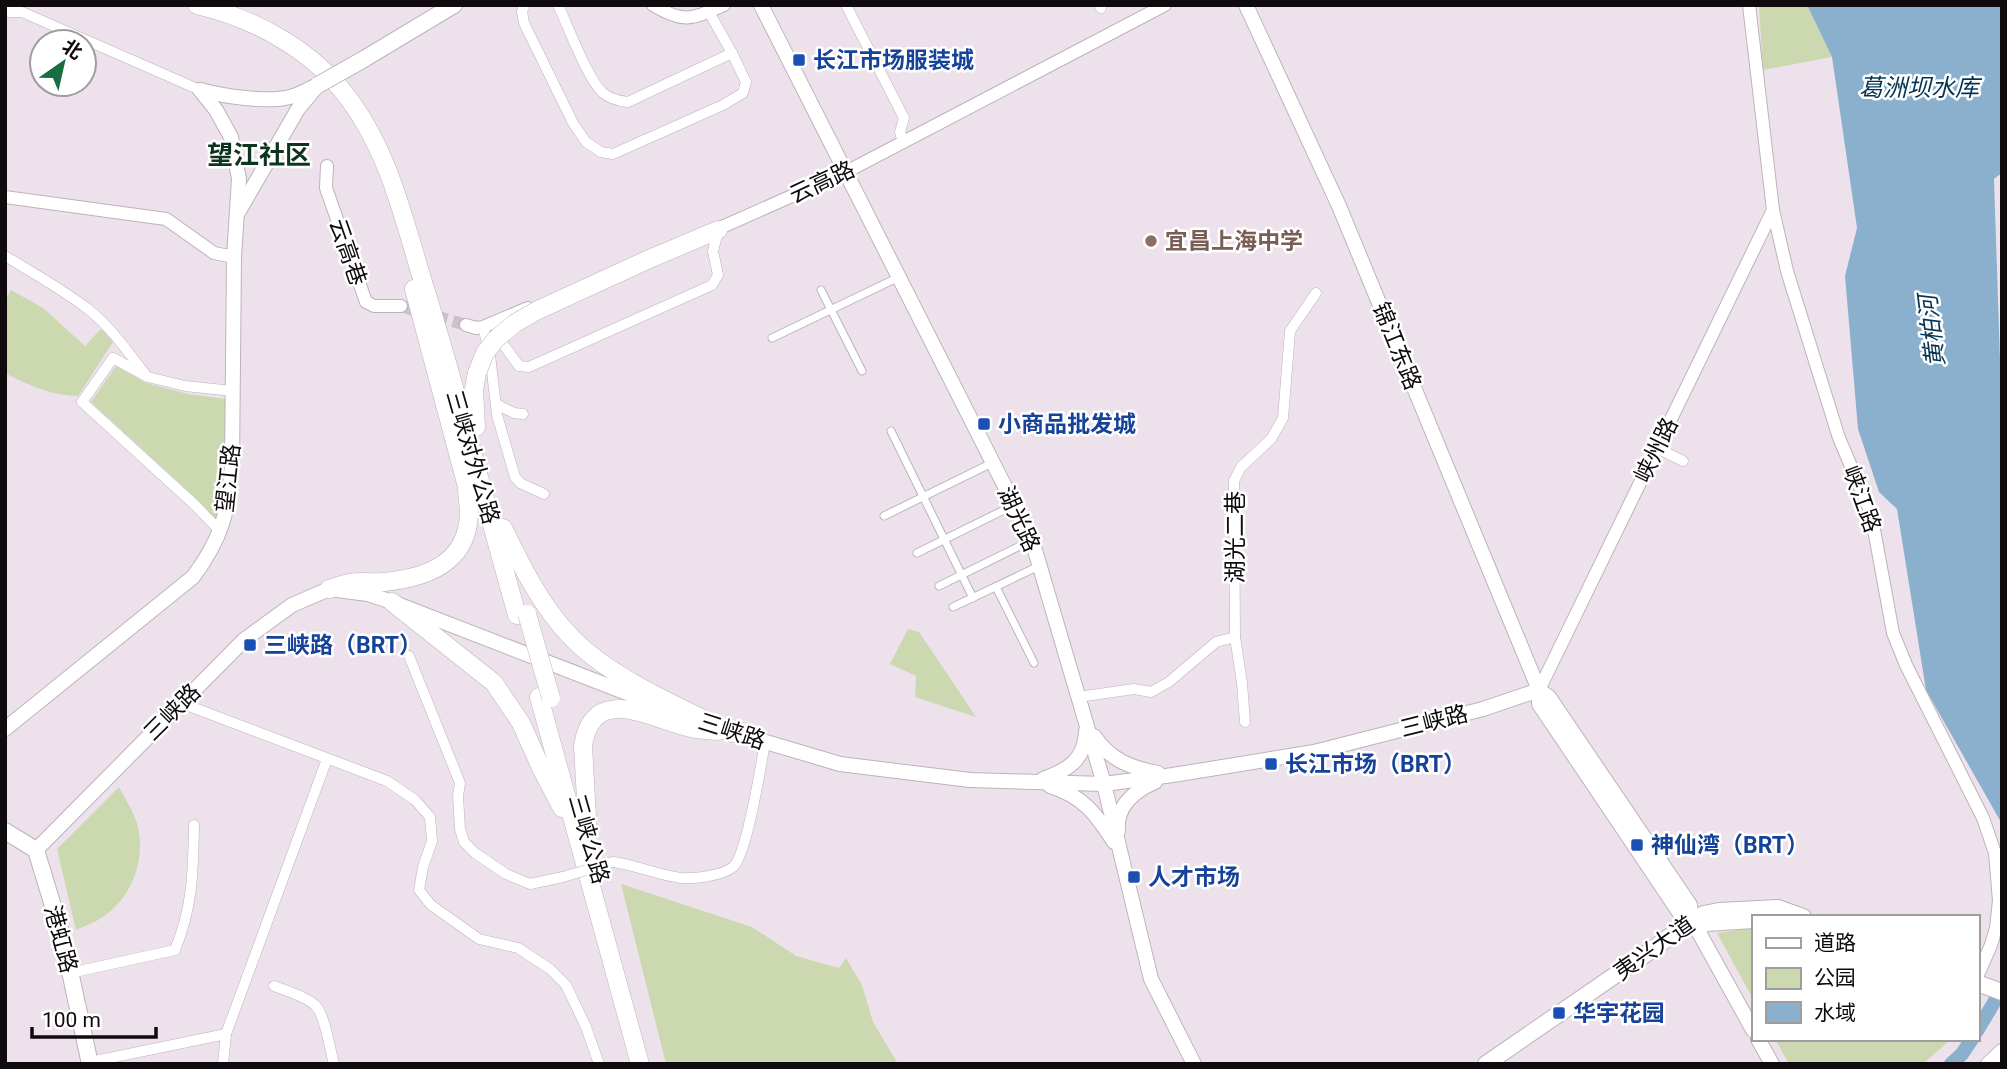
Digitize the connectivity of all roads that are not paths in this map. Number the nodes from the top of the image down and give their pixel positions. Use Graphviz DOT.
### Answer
graph roads {
  1 [pos="197,5"];
  2 [pos="238,5"];
  3 [pos="454,5"];
  4 [pos="525,5"];
  5 [pos="558,5"];
  6 [pos="653,5"];
  7 [pos="724,5"];
  8 [pos="761,5"];
  9 [pos="846,5"];
  10 [pos="1165,5"];
  11 [pos="1246,5"];
  12 [pos="1749,5"];
  13 [pos="5,12"];
  14 [pos="709,12"];
  15 [pos="732,53"];
  16 [pos="318,85"];
  17 [pos="200,90"];
  18 [pos="223,96"];
  19 [pos="216,110"];
  20 [pos="903,142"];
  21 [pos="327,166"];
  22 [pos="846,172"];
  23 [pos="5,197"];
  24 [pos="1773,210"];
  25 [pos="238,214"];
  26 [pos="718,230"];
  27 [pos="414,252"];
  28 [pos="5,256"];
  29 [pos="234,257"];
  30 [pos="899,277"];
  31 [pos="821,290"];
  32 [pos="1316,293"];
  33 [pos="435,305"];
  34 [pos="401,306"];
  35 [pos="831,310"];
  36 [pos="466,325"];
  37 [pos="483,327"];
  38 [pos="772,338"];
  39 [pos="503,344"];
  40 [pos="862,371"];
  41 [pos="148,377"];
  42 [pos="233,391"];
  43 [pos="496,404"];
  44 [pos="523,414"];
  45 [pos="476,427"];
  46 [pos="891,430"];
  47 [pos="1657,448"];
  48 [pos="1683,461"];
  49 [pos="992,463"];
  50 [pos="544,494"];
  51 [pos="924,497"];
  52 [pos="1014,506"];
  53 [pos="884,516"];
  54 [pos="503,528"];
  55 [pos="221,532"];
  56 [pos="945,540"];
  57 [pos="1032,540"];
  58 [pos="917,553"];
  59 [pos="1039,566"];
  60 [pos="962,575"];
  61 [pos="939,586"];
  62 [pos="996,587"];
  63 [pos="329,590"];
  64 [pos="973,598"];
  65 [pos="392,602"];
  66 [pos="953,607"];
  67 [pos="522,615"];
  68 [pos="1235,638"];
  69 [pos="409,656"];
  70 [pos="1034,663"];
  71 [pos="1539,690"];
  72 [pos="1078,697"];
  73 [pos="181,703"];
  74 [pos="1245,722"];
  75 [pos="1086,723"];
  76 [pos="5,729"];
  77 [pos="732,733"];
  78 [pos="765,743"];
  79 [pos="327,759"];
  80 [pos="1173,775"];
  81 [pos="1035,782"];
  82 [pos="1104,784"];
  83 [pos="194,825"];
  84 [pos="5,831"];
  85 [pos="582,835"];
  86 [pos="36,850"];
  87 [pos="1120,851"];
  88 [pos="1797,915"];
  89 [pos="1752,920"];
  90 [pos="1695,924"];
  91 [pos="1979,972"];
  92 [pos="70,973"];
  93 [pos="1979,984"];
  94 [pos="274,986"];
  95 [pos="2002,992"];
  96 [pos="1979,994"];
  97 [pos="2002,1002"];
  98 [pos="1752,1028"];
  99 [pos="226,1034"];
  100 [pos="1759,1041"];
  101 [pos="2002,1051"];
  102 [pos="90,1063"];
  103 [pos="223,1064"];
  104 [pos="334,1064"];
  105 [pos="600,1064"];
  106 [pos="640,1064"];
  107 [pos="652,1064"];
  108 [pos="1194,1064"];
  109 [pos="1486,1064"];
  110 [pos="1500,1064"];
  111 [pos="1772,1064"];
  112 [pos="1988,1064"];
  1 -- 27 [label="highway"];
  2 -- 33 [label="highway"];
  3 -- 16 [label="main road, bridge"];
  4 -- 15 [label="street"];
  5 -- 15 [label="street"];
  6 -- 14 [label="street"];
  7 -- 14 [label="street"];
  8 -- 22 [label="main road, 湖光路"];
  9 -- 20 [label="street"];
  10 -- 20 [label="street, 云高路"];
  11 -- 71 [label="main road, 锦江东路"];
  12 -- 24 [label="street, 峡江路"];
  13 -- 17 [label="street"];
  14 -- 15 [label="street"];
  16 -- 18 [label="main road"];
  16 -- 25 [label="main road"];
  17 -- 18 [label="main road"];
  17 -- 19 [label="main road, 望江路"];
  18 -- 19 [label="main road"];
  19 -- 25 [label="main road, 望江路"];
  20 -- 22 [label="street, 云高路"];
  21 -- 34 [label="street, 云高巷"];
  22 -- 26 [label="street, 云高路"];
  22 -- 30 [label="main road, 湖光路"];
  23 -- 29 [label="street"];
  24 -- 47 [label="street, 峡州路"];
  24 -- 91 [label="street, 峡江路"];
  25 -- 29 [label="main road, 望江路"];
  26 -- 37 [label="street, 云高路"];
  26 -- 39 [label="street"];
  26 -- 45 [label="highway, bridge"];
  27 -- 33 [label="highway"];
  27 -- 63 [label="highway"];
  28 -- 41 [label="street"];
  29 -- 42 [label="main road, 望江路"];
  30 -- 35 [label="street"];
  30 -- 49 [label="main road, 湖光路"];
  31 -- 35 [label="street"];
  32 -- 68 [label="street, 湖光二巷"];
  33 -- 45 [label="highway, 三峡对外公路"];
  33 -- 67 [label="highway, 三峡对外公路"];
  35 -- 38 [label="street"];
  35 -- 40 [label="street"];
  36 -- 37 [label="street"];
  37 -- 43 [label="street"];
  41 -- 42 [label="street"];
  41 -- 55 [label="street"];
  42 -- 55 [label="main road, 望江路"];
  43 -- 44 [label="street"];
  43 -- 50 [label="street"];
  45 -- 54 [label="highway, 三峡对外公路"];
  46 -- 51 [label="street"];
  47 -- 48 [label="street"];
  47 -- 71 [label="street, 峡州路"];
  49 -- 51 [label="street"];
  49 -- 52 [label="main road, 湖光路"];
  51 -- 53 [label="street"];
  51 -- 56 [label="street"];
  52 -- 56 [label="street"];
  52 -- 57 [label="main road, 湖光路"];
  54 -- 67 [label="highway, 三峡对外公路"];
  54 -- 77 [label="highway"];
  55 -- 76 [label="main road, 望江路"];
  56 -- 58 [label="street"];
  56 -- 60 [label="street"];
  57 -- 59 [label="main road, 湖光路"];
  57 -- 60 [label="street"];
  59 -- 62 [label="street"];
  59 -- 72 [label="main road, 湖光路"];
  60 -- 61 [label="street"];
  60 -- 64 [label="street"];
  62 -- 64 [label="street"];
  62 -- 70 [label="street"];
  63 -- 65 [label="main road, 三峡路"];
  63 -- 73 [label="main road, 三峡路"];
  64 -- 66 [label="street"];
  65 -- 77 [label="main road, 三峡路"];
  65 -- 85 [label="highway"];
  67 -- 85 [label="highway, 三峡公路"];
  68 -- 72 [label="street"];
  68 -- 74 [label="street, 湖光二巷"];
  69 -- 78 [label="street, bridge"];
  71 -- 80 [label="main road, 三峡路"];
  71 -- 90 [label="main road"];
  72 -- 75 [label="main road, 湖光路"];
  73 -- 79 [label="street"];
  73 -- 86 [label="main road, 三峡路"];
  75 -- 80 [label="main road"];
  75 -- 81 [label="main road"];
  75 -- 82 [label="main road, 湖光路"];
  77 -- 78 [label="main road, 三峡路"];
  77 -- 85 [label="highway"];
  78 -- 81 [label="main road, 三峡路"];
  79 -- 99 [label="street"];
  79 -- 105 [label="street"];
  80 -- 82 [label="main road, 三峡路"];
  80 -- 87 [label="main road"];
  81 -- 82 [label="main road, 三峡路"];
  81 -- 87 [label="main road"];
  82 -- 87 [label="main road, 湖光路"];
  83 -- 92 [label="street"];
  84 -- 86 [label="main road"];
  85 -- 106 [label="highway, 三峡公路"];
  85 -- 107 [label="highway, 三峡公路"];
  86 -- 92 [label="main road, 港虹路"];
  87 -- 108 [label="main road, 湖光路"];
  88 -- 90 [label="main road, 夷兴大道"];
  89 -- 90 [label="main road, 夷兴大道"];
  90 -- 98 [label="main road"];
  90 -- 109 [label="main road, 夷兴大道"];
  90 -- 110 [label="main road, 夷兴大道"];
  92 -- 102 [label="main road, 港虹路"];
  93 -- 95 [label="main road"];
  94 -- 104 [label="street"];
  96 -- 97 [label="main road"];
  99 -- 102 [label="street"];
  99 -- 103 [label="street"];
  100 -- 111 [label="main road"];
  101 -- 112 [label="main road"];
}
